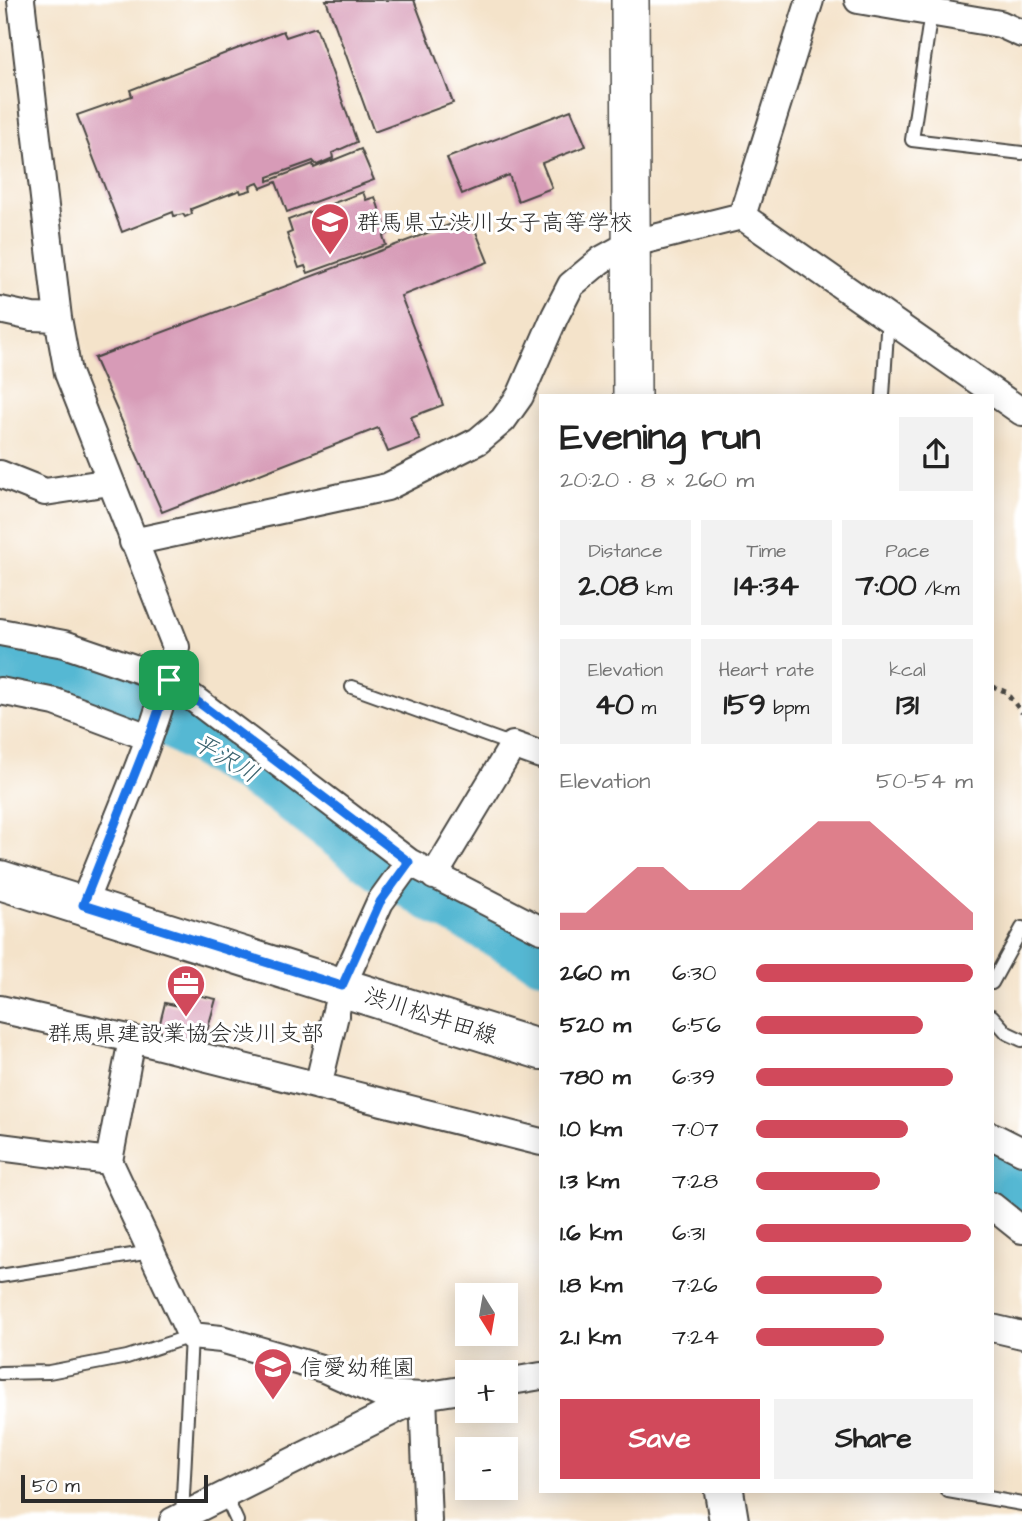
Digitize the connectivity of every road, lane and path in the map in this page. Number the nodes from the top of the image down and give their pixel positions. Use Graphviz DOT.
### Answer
graph roads {
  1 [pos="21,0"];
  2 [pos="630,0"];
  3 [pos="810,0"];
  4 [pos="858,0"];
  5 [pos="931,12"];
  6 [pos="1022,34"];
  7 [pos="1022,153"];
  8 [pos="742,216"];
  9 [pos="630,244"];
  10 [pos="0,310"];
  11 [pos="888,316"];
  12 [pos="58,318"];
  13 [pos="632,394"];
  14 [pos="883,394"];
  15 [pos="1022,412"];
  16 [pos="0,474"];
  17 [pos="110,482"];
  18 [pos="133,542"];
  19 [pos="0,632"];
  20 [pos="166,686"];
  21 [pos="352,687"];
  22 [pos="994,687"];
  23 [pos="0,691"];
  24 [pos="1022,713"];
  25 [pos="150,734"];
  26 [pos="513,745"];
  27 [pos="539,754"];
  28 [pos="407,866"];
  29 [pos="434,876"];
  30 [pos="0,880"];
  31 [pos="83,905"];
  32 [pos="1022,928"];
  33 [pos="539,929"];
  34 [pos="994,979"];
  35 [pos="342,986"];
  36 [pos="0,1009"];
  37 [pos="994,1018"];
  38 [pos="132,1039"];
  39 [pos="1022,1040"];
  40 [pos="539,1049"];
  41 [pos="318,1086"];
  42 [pos="994,1137"];
  43 [pos="539,1141"];
  44 [pos="0,1147"];
  45 [pos="1022,1151"];
  46 [pos="109,1161"];
  47 [pos="994,1208"];
  48 [pos="1022,1230"];
  49 [pos="151,1252"];
  50 [pos="0,1276"];
  51 [pos="994,1328"];
  52 [pos="1022,1335"];
  53 [pos="191,1336"];
  54 [pos="0,1373"];
  55 [pos="539,1376"];
  56 [pos="518,1380"];
  57 [pos="455,1391"];
  58 [pos="423,1396"];
  59 [pos="723,1493"];
  60 [pos="959,1493"];
  61 [pos="225,1495"];
  62 [pos="1022,1504"];
  63 [pos="177,1519"];
  64 [pos="237,1521"];
  65 [pos="428,1521"];
  66 [pos="729,1521"];
  1 -- 12 [label="street"];
  2 -- 9 [label="street"];
  3 -- 8 [label="street"];
  4 -- 5 [label="street"];
  5 -- 6 [label="street"];
  5 -- 7 [label="lane"];
  8 -- 9 [label="street"];
  8 -- 11 [label="street"];
  9 -- 13 [label="street"];
  9 -- 18 [label="street"];
  10 -- 12 [label="street"];
  11 -- 14 [label="lane"];
  11 -- 15 [label="street"];
  12 -- 17 [label="street"];
  16 -- 17 [label="street"];
  17 -- 18 [label="street"];
  18 -- 20 [label="street"];
  19 -- 20 [label="street"];
  20 -- 25 [label="street"];
  20 -- 28 [label="street"];
  21 -- 26 [label="lane"];
  22 -- 24 [label="path"];
  23 -- 25 [label="street"];
  25 -- 31 [label="street"];
  26 -- 27 [label="street"];
  26 -- 29 [label="street"];
  28 -- 29 [label="street"];
  28 -- 35 [label="street"];
  29 -- 33 [label="street"];
  30 -- 31 [label="main road, 渋川松井田線"];
  31 -- 35 [label="main road, 渋川松井田線"];
  32 -- 34 [label="lane"];
  35 -- 40 [label="main road, 渋川松井田線"];
  35 -- 41 [label="street"];
  36 -- 38 [label="street"];
  37 -- 39 [label="lane"];
  38 -- 41 [label="street"];
  38 -- 46 [label="street"];
  41 -- 43 [label="street"];
  42 -- 45 [label="street"];
  44 -- 46 [label="street"];
  46 -- 49 [label="street"];
  47 -- 48 [label="street"];
  49 -- 50 [label="lane"];
  49 -- 53 [label="street"];
  51 -- 52 [label="street"];
  53 -- 54 [label="lane"];
  53 -- 58 [label="street"];
  53 -- 63 [label="lane"];
  55 -- 56 [label="street"];
  57 -- 58 [label="street"];
  58 -- 61 [label="street"];
  58 -- 65 [label="street"];
  59 -- 66 [label="main road"];
  60 -- 62 [label="lane"];
  61 -- 63 [label="street"];
  61 -- 64 [label="lane"];
}
